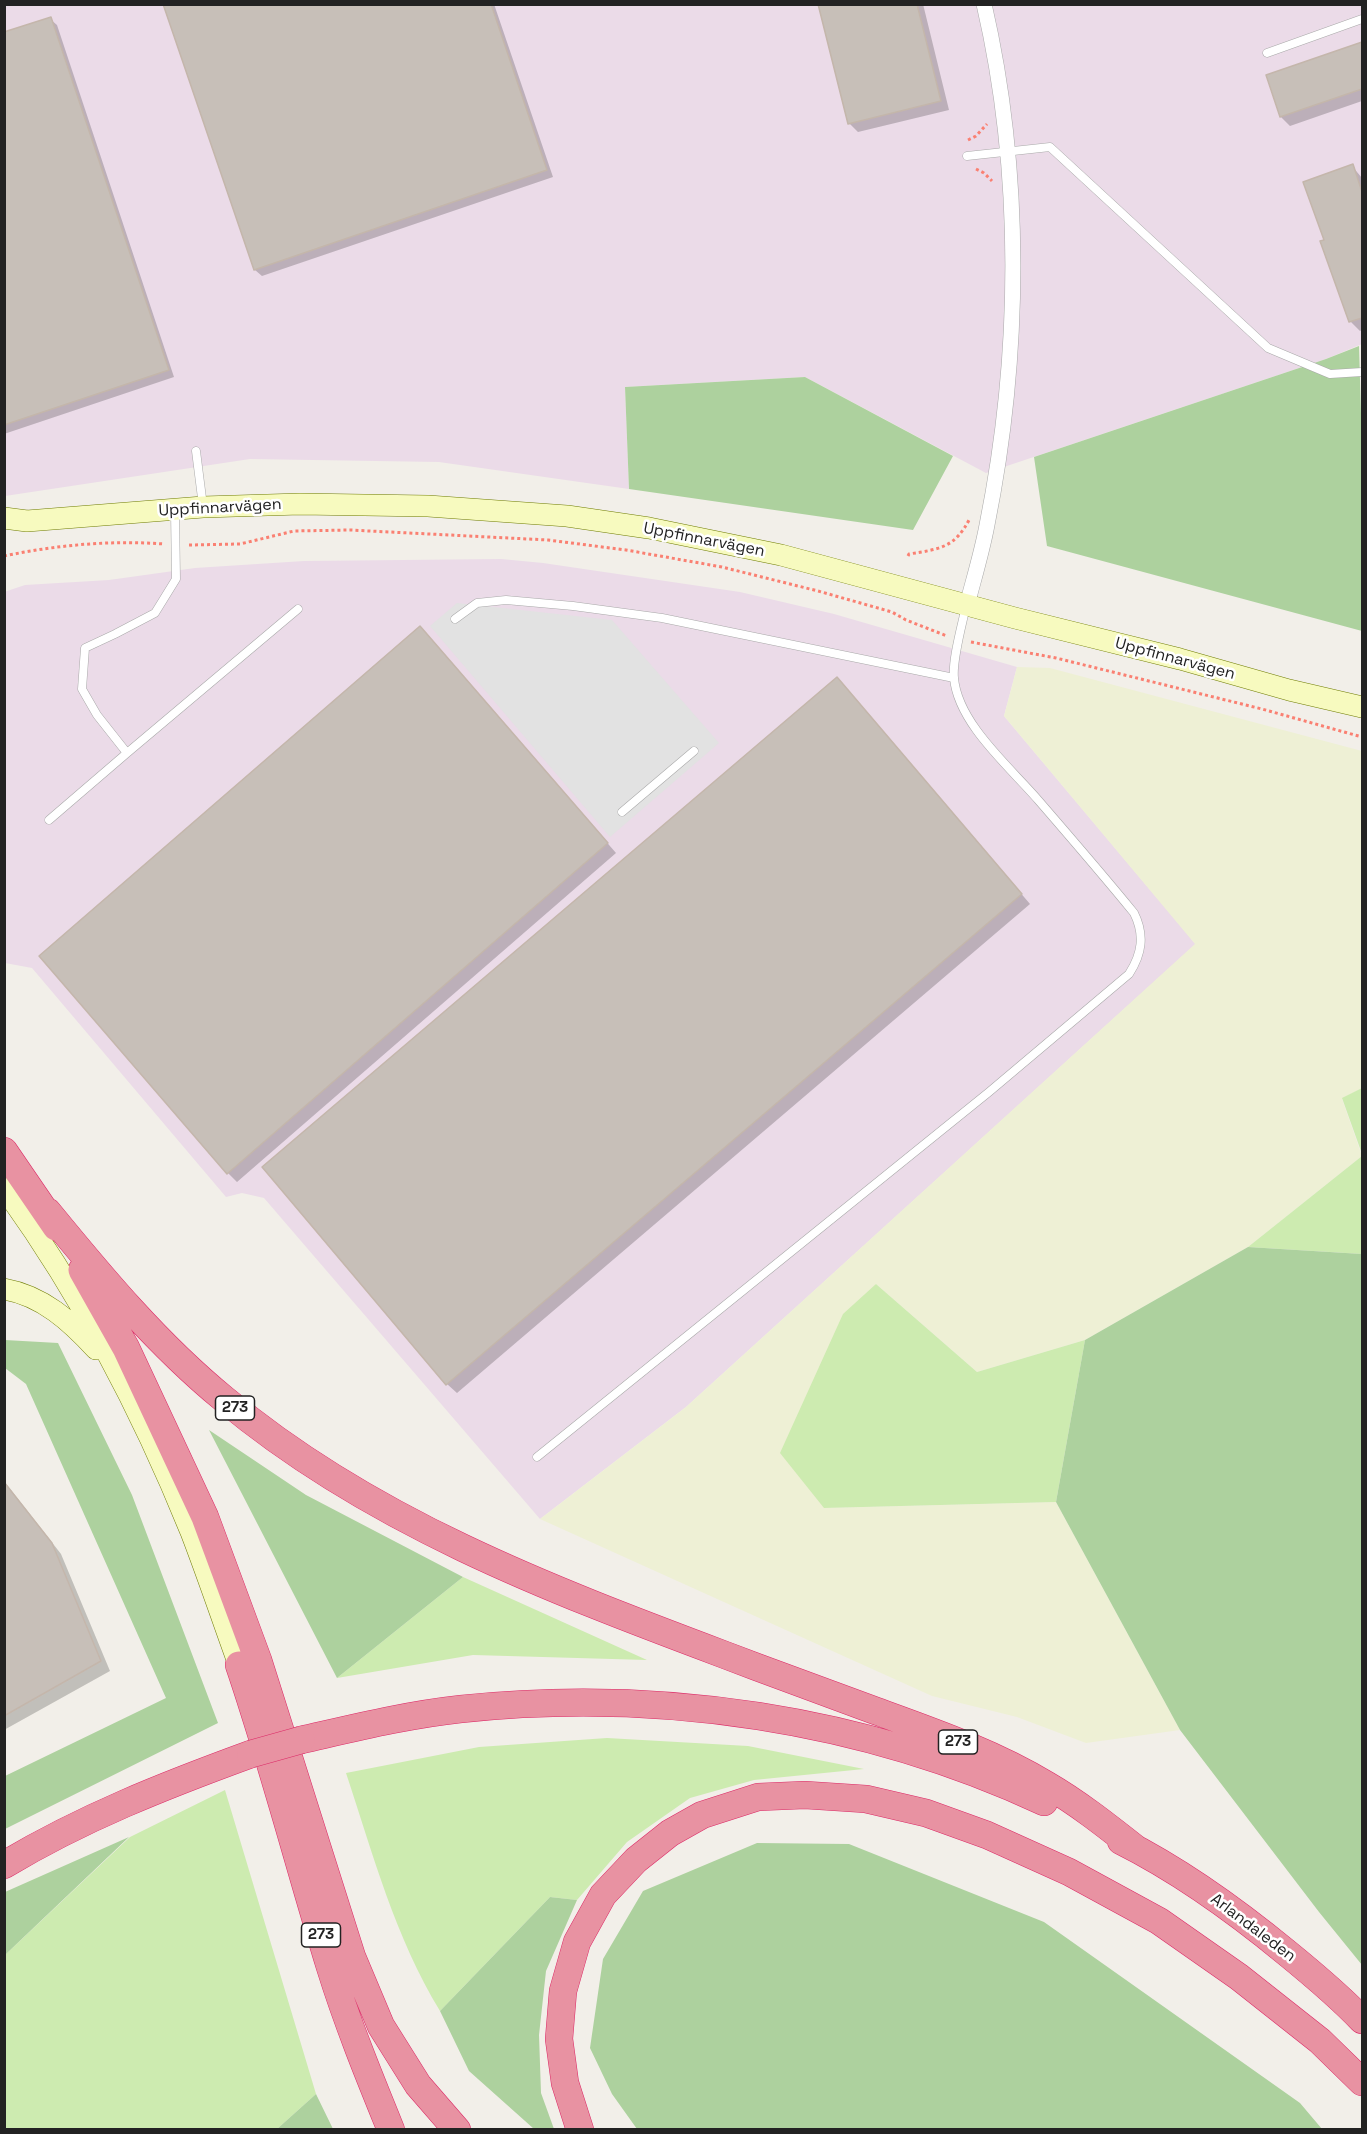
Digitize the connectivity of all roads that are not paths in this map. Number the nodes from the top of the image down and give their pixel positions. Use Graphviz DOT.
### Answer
graph roads {
  1 [pos="984,4"];
  2 [pos="1362,19"];
  3 [pos="1267,53"];
  4 [pos="1007,151"];
  5 [pos="967,156"];
  6 [pos="1362,372"];
  7 [pos="195,452"];
  8 [pos="203,507"];
  9 [pos="175,509"];
  10 [pos="4,518"];
  11 [pos="27,521"];
  12 [pos="4,529"];
  13 [pos="967,605"];
  14 [pos="298,609"];
  15 [pos="455,619"];
  16 [pos="954,678"];
  17 [pos="1362,707"];
  18 [pos="694,751"];
  19 [pos="127,753"];
  20 [pos="621,812"];
  21 [pos="49,820"];
  22 [pos="4,1151"];
  23 [pos="4,1188"];
  24 [pos="48,1212"];
  25 [pos="4,1289"];
  26 [pos="117,1371"];
  27 [pos="537,1456"];
  28 [pos="239,1665"];
  29 [pos="1136,1848"];
  30 [pos="4,1865"];
  31 [pos="1362,2020"];
  32 [pos="1362,2082"];
  33 [pos="390,2130"];
  34 [pos="457,2130"];
  35 [pos="580,2130"];
  1 -- 4 [label="street"];
  2 -- 3 [label="lane"];
  4 -- 5 [label="lane"];
  4 -- 6 [label="lane"];
  4 -- 13 [label="street"];
  7 -- 8 [label="lane"];
  8 -- 9 [label="street, Uppfinnarvägen"];
  8 -- 13 [label="street, Uppfinnarvägen"];
  9 -- 11 [label="street, Uppfinnarvägen"];
  9 -- 19 [label="lane"];
  10 -- 11 [label="street, Uppfinnarvägen"];
  11 -- 12 [label="street, Uppfinnarvägen"];
  13 -- 16 [label="lane"];
  13 -- 17 [label="street, Uppfinnarvägen"];
  14 -- 19 [label="lane"];
  15 -- 16 [label="lane"];
  16 -- 27 [label="lane"];
  18 -- 20 [label="lane"];
  19 -- 21 [label="lane"];
  22 -- 24 [label="highway, 273"];
  23 -- 26 [label="street, 273"];
  24 -- 29 [label="highway, 273"];
  24 -- 34 [label="highway"];
  25 -- 26 [label="street"];
  26 -- 28 [label="street, 273"];
  28 -- 33 [label="highway, 273"];
  29 -- 30 [label="highway, bridge"];
  29 -- 31 [label="highway, Arlandaleden / 273"];
  32 -- 35 [label="highway"];
}
